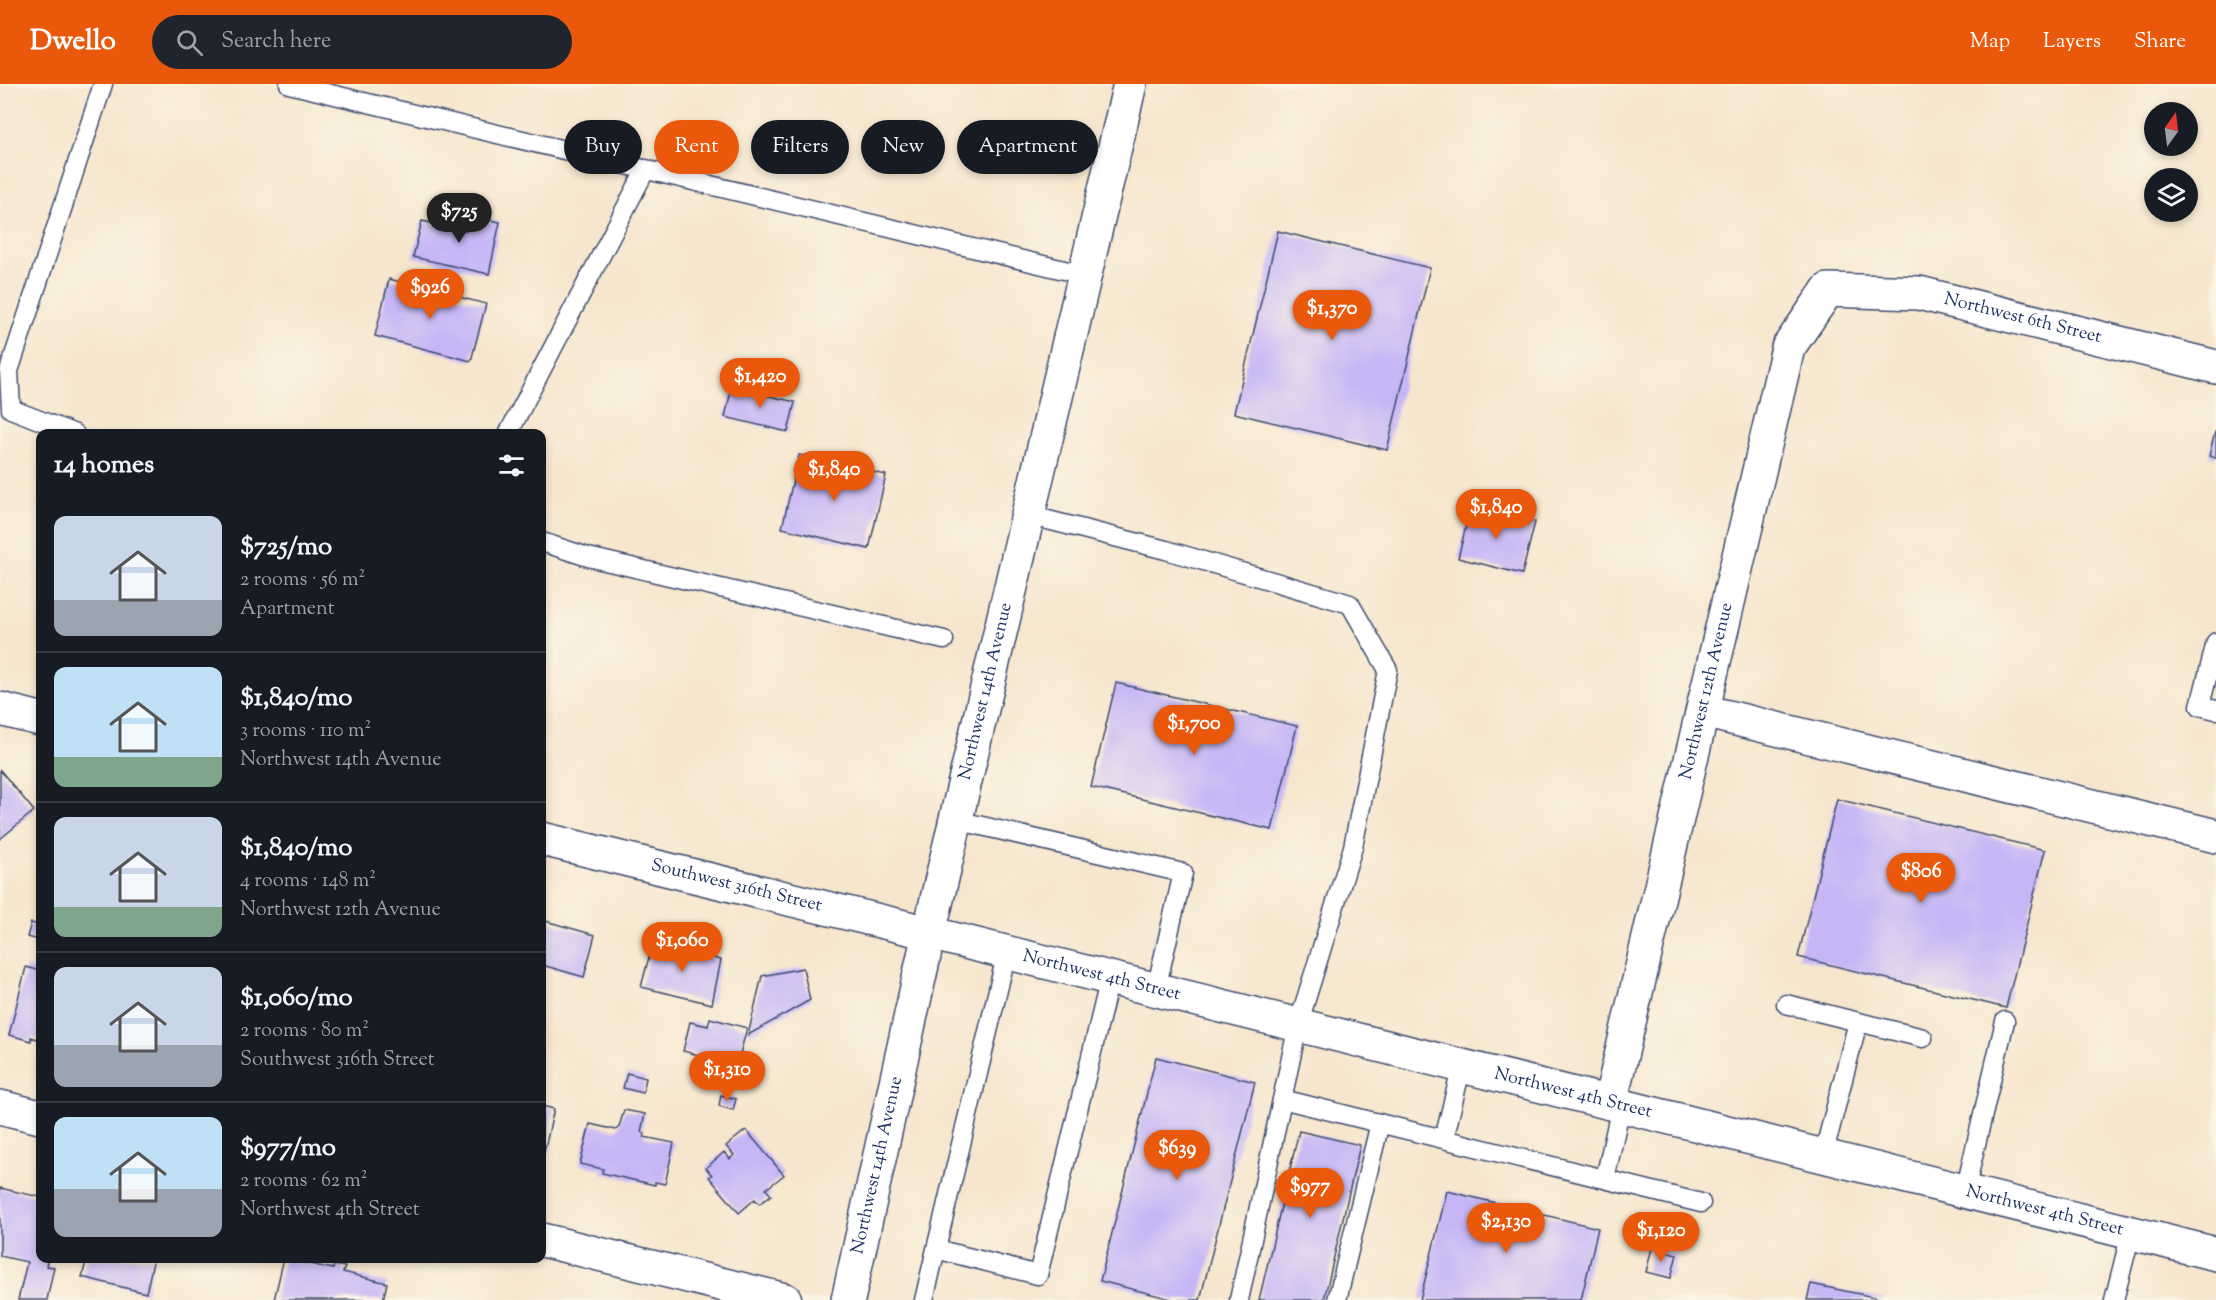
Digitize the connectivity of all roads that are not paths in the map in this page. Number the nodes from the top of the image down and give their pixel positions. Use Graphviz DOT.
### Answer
graph roads {
  1 [pos="103,84"];
  2 [pos="290,84"];
  3 [pos="1130,84"];
  4 [pos="645,169"];
  5 [pos="1085,275"];
  6 [pos="1828,290"];
  7 [pos="2216,367"];
  8 [pos="62,429"];
  9 [pos="511,429"];
  10 [pos="1028,516"];
  11 [pos="546,543"];
  12 [pos="944,640"];
  13 [pos="2216,642"];
  14 [pos="0,709"];
  15 [pos="2216,710"];
  16 [pos="1702,711"];
  17 [pos="36,718"];
  18 [pos="956,820"];
  19 [pos="2216,836"];
  20 [pos="546,840"];
  21 [pos="929,933"];
  22 [pos="1007,952"];
  23 [pos="1110,978"];
  24 [pos="1156,989"];
  25 [pos="1786,1004"];
  26 [pos="2005,1021"];
  27 [pos="1858,1022"];
  28 [pos="1298,1025"];
  29 [pos="1923,1038"];
  30 [pos="1462,1065"];
  31 [pos="1282,1099"];
  32 [pos="1616,1104"];
  33 [pos="0,1107"];
  34 [pos="36,1116"];
  35 [pos="1380,1123"];
  36 [pos="1444,1139"];
  37 [pos="1823,1156"];
  38 [pos="1605,1179"];
  39 [pos="1965,1191"];
  40 [pos="1701,1203"];
  41 [pos="2131,1233"];
  42 [pos="546,1241"];
  43 [pos="936,1249"];
  44 [pos="2216,1254"];
  45 [pos="785,1300"];
  46 [pos="848,1300"];
  47 [pos="924,1300"];
  48 [pos="1239,1300"];
  49 [pos="1337,1300"];
  50 [pos="2114,1300"];
  1 -- 8 [label="lane"];
  2 -- 4 [label="lane"];
  3 -- 5 [label="street, Northwest 14th Avenue"];
  4 -- 5 [label="lane"];
  4 -- 9 [label="lane"];
  5 -- 10 [label="street, Northwest 14th Avenue"];
  6 -- 7 [label="street, Northwest 6th Street"];
  6 -- 16 [label="street, Northwest 12th Avenue"];
  10 -- 18 [label="street, Northwest 14th Avenue"];
  10 -- 28 [label="lane"];
  11 -- 12 [label="lane"];
  13 -- 15 [label="lane"];
  14 -- 17 [label="street"];
  16 -- 19 [label="street"];
  16 -- 32 [label="street, Northwest 12th Avenue"];
  18 -- 21 [label="street, Northwest 14th Avenue"];
  18 -- 24 [label="lane"];
  20 -- 21 [label="street, Southwest 316th Street"];
  21 -- 22 [label="street, Northwest 4th Street"];
  21 -- 46 [label="street, Northwest 14th Avenue"];
  22 -- 23 [label="street, Northwest 4th Street"];
  22 -- 43 [label="lane"];
  23 -- 24 [label="street, Northwest 4th Street"];
  23 -- 43 [label="lane"];
  24 -- 28 [label="street, Northwest 4th Street"];
  25 -- 27 [label="lane"];
  26 -- 39 [label="lane"];
  27 -- 29 [label="lane"];
  27 -- 37 [label="lane"];
  28 -- 30 [label="street, Northwest 4th Street"];
  28 -- 31 [label="lane"];
  30 -- 32 [label="street, Northwest 4th Street"];
  30 -- 36 [label="lane"];
  31 -- 35 [label="lane"];
  31 -- 48 [label="lane"];
  32 -- 37 [label="street, Northwest 4th Street"];
  32 -- 38 [label="lane"];
  33 -- 34 [label="street"];
  35 -- 36 [label="lane"];
  35 -- 49 [label="lane"];
  36 -- 38 [label="lane"];
  37 -- 39 [label="street, Northwest 4th Street"];
  38 -- 40 [label="lane"];
  39 -- 41 [label="street, Northwest 4th Street"];
  41 -- 44 [label="street, Northwest 4th Street"];
  41 -- 50 [label="lane"];
  42 -- 45 [label="street"];
  43 -- 47 [label="lane"];
}
